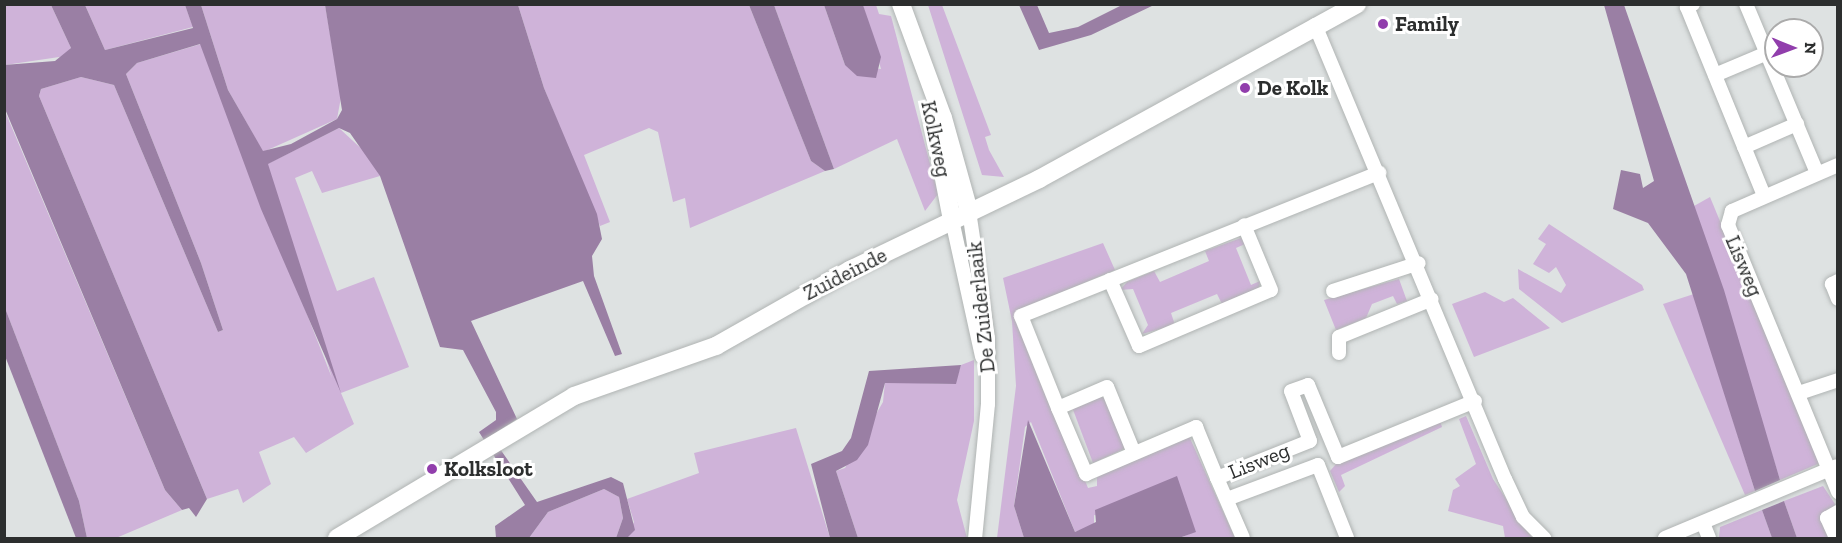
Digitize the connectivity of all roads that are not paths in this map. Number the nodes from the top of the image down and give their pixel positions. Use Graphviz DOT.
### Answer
graph roads {
  1 [pos="901,4"];
  2 [pos="1693,4"];
  3 [pos="1746,4"];
  4 [pos="1355,5"];
  5 [pos="1315,25"];
  6 [pos="1764,46"];
  7 [pos="1764,54"];
  8 [pos="919,59"];
  9 [pos="1715,75"];
  10 [pos="1778,78"];
  11 [pos="1797,124"];
  12 [pos="1744,147"];
  13 [pos="1838,165"];
  14 [pos="1379,173"];
  15 [pos="1817,173"];
  16 [pos="1764,196"];
  17 [pos="969,212"];
  18 [pos="952,220"];
  19 [pos="1244,225"];
  20 [pos="1419,263"];
  21 [pos="1110,280"];
  22 [pos="1838,281"];
  23 [pos="1333,291"];
  24 [pos="1432,299"];
  25 [pos="1838,299"];
  26 [pos="1339,353"];
  27 [pos="1838,380"];
  28 [pos="1799,393"];
  29 [pos="1475,401"];
  30 [pos="988,404"];
  31 [pos="1058,408"];
  32 [pos="1134,453"];
  33 [pos="1338,457"];
  34 [pos="1318,465"];
  35 [pos="1834,468"];
  36 [pos="1217,478"];
  37 [pos="1838,492"];
  38 [pos="1227,499"];
  39 [pos="1838,512"];
  40 [pos="1703,523"];
  41 [pos="337,538"];
  42 [pos="975,538"];
  43 [pos="1243,538"];
  44 [pos="1347,538"];
  45 [pos="1545,538"];
  46 [pos="1665,538"];
  47 [pos="1709,538"];
  48 [pos="1836,538"];
  1 -- 8 [label="street, Kolkweg"];
  2 -- 9 [label="street"];
  3 -- 6 [label="street"];
  4 -- 5 [label="street, Zuideinde"];
  5 -- 14 [label="street"];
  5 -- 17 [label="street, Zuideinde"];
  7 -- 9 [label="street"];
  8 -- 17 [label="street, Kolkweg"];
  8 -- 18 [label="street, Kolkweg"];
  9 -- 12 [label="street"];
  10 -- 11 [label="street"];
  11 -- 12 [label="street"];
  11 -- 15 [label="street"];
  12 -- 16 [label="street"];
  13 -- 15 [label="street, Lisweg"];
  14 -- 19 [label="street, Lisweg"];
  14 -- 20 [label="street"];
  15 -- 16 [label="street, Lisweg"];
  16 -- 28 [label="street, Lisweg"];
  17 -- 18 [label="street, Zuideinde"];
  17 -- 30 [label="street, De Zuiderlaaik"];
  18 -- 30 [label="street, De Zuiderlaaik"];
  18 -- 41 [label="street, Zuideinde"];
  19 -- 21 [label="street, Lisweg"];
  19 -- 21 [label="street"];
  20 -- 23 [label="street"];
  20 -- 24 [label="street"];
  21 -- 31 [label="street, Lisweg"];
  22 -- 25 [label="street"];
  24 -- 26 [label="street"];
  24 -- 29 [label="street"];
  27 -- 28 [label="street"];
  28 -- 35 [label="street, Lisweg"];
  29 -- 33 [label="street, Lisweg"];
  29 -- 45 [label="street"];
  30 -- 42 [label="street, De Zuiderlaaik"];
  31 -- 32 [label="street, Lisweg"];
  31 -- 32 [label="street"];
  32 -- 36 [label="street, Lisweg"];
  33 -- 34 [label="street, Lisweg"];
  33 -- 36 [label="street, Lisweg"];
  34 -- 38 [label="street, Lisweg"];
  34 -- 44 [label="street"];
  35 -- 37 [label="street, Lisweg"];
  35 -- 40 [label="street"];
  36 -- 38 [label="street"];
  38 -- 43 [label="street"];
  39 -- 48 [label="street"];
  40 -- 46 [label="street"];
  40 -- 47 [label="street"];
}
